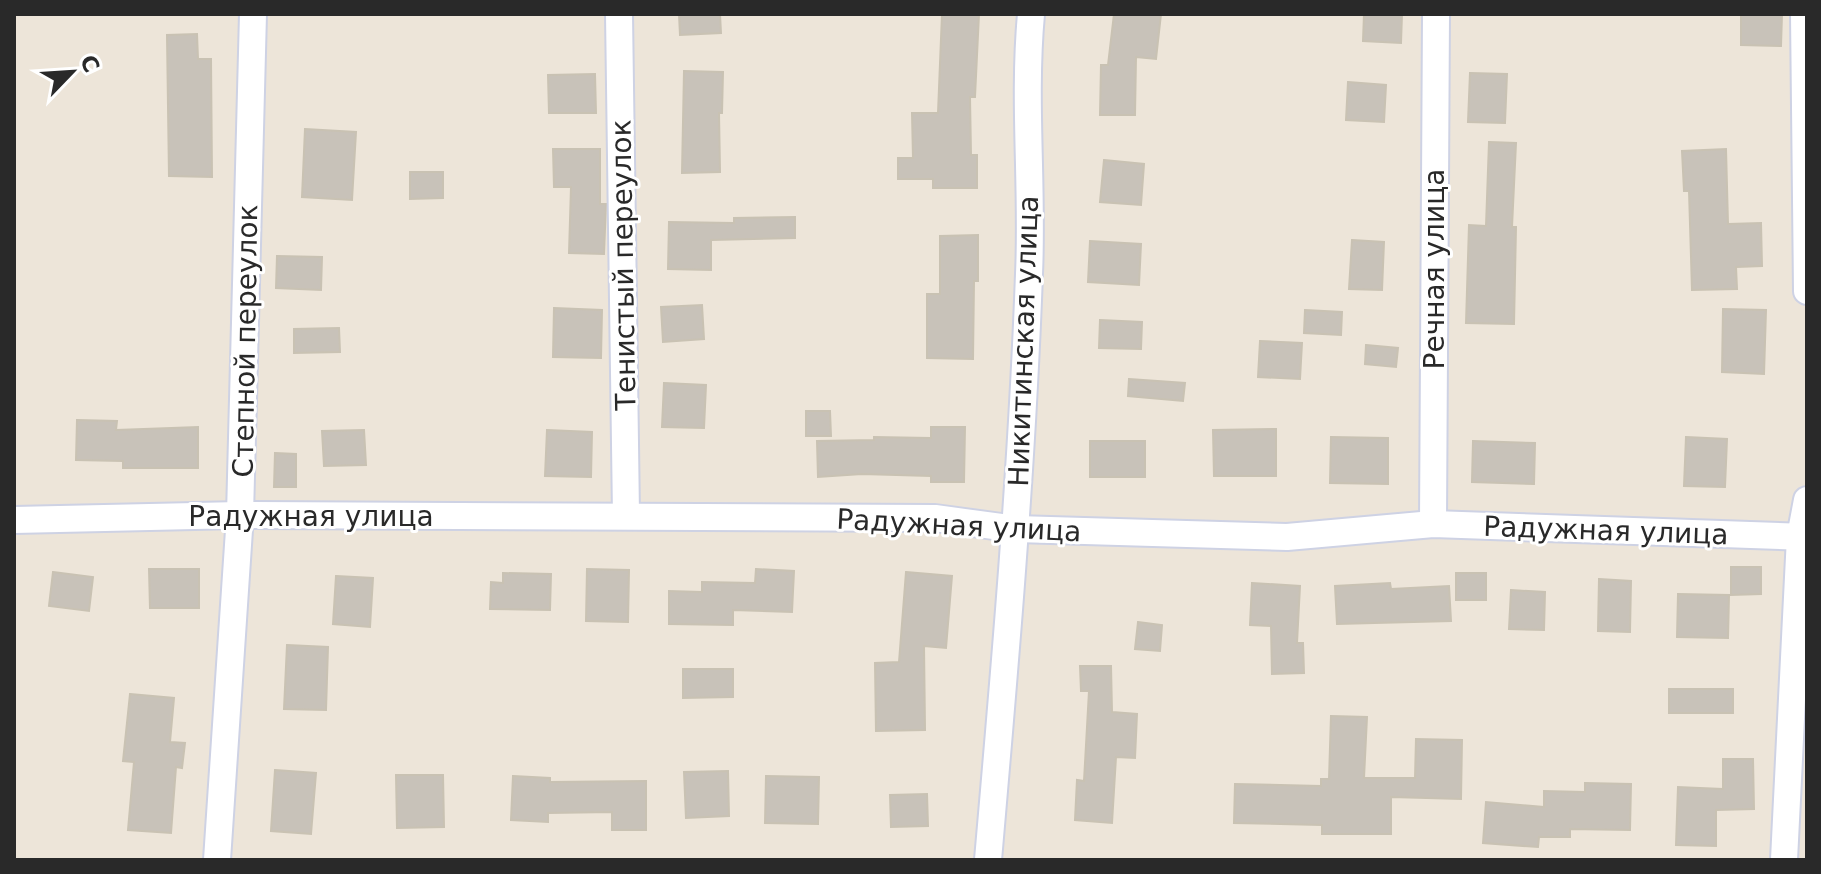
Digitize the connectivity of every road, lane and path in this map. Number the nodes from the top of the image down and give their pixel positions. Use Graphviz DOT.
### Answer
graph roads {
  1 [pos="253,14"];
  2 [pos="619,14"];
  3 [pos="1031,14"];
  4 [pos="1436,14"];
  5 [pos="1804,14"];
  6 [pos="1807,291"];
  7 [pos="1807,500"];
  8 [pos="240,515"];
  9 [pos="626,515"];
  10 [pos="14,520"];
  11 [pos="1433,524"];
  12 [pos="1016,529"];
  13 [pos="1804,537"];
  14 [pos="217,860"];
  15 [pos="988,860"];
  16 [pos="1784,860"];
  1 -- 8 [label="street, Степной переулок"];
  2 -- 9 [label="street, Тенистый переулок"];
  3 -- 12 [label="street, Никитинская улица"];
  4 -- 11 [label="street, Речная улица"];
  5 -- 6 [label="street"];
  7 -- 13 [label="street"];
  8 -- 9 [label="street, Радужная улица"];
  8 -- 10 [label="street, Радужная улица"];
  8 -- 14 [label="street, Степной переулок"];
  9 -- 12 [label="street, Радужная улица"];
  11 -- 12 [label="street, Радужная улица"];
  11 -- 13 [label="street, Радужная улица"];
  12 -- 15 [label="street, Никитинская улица"];
  13 -- 16 [label="street"];
}
